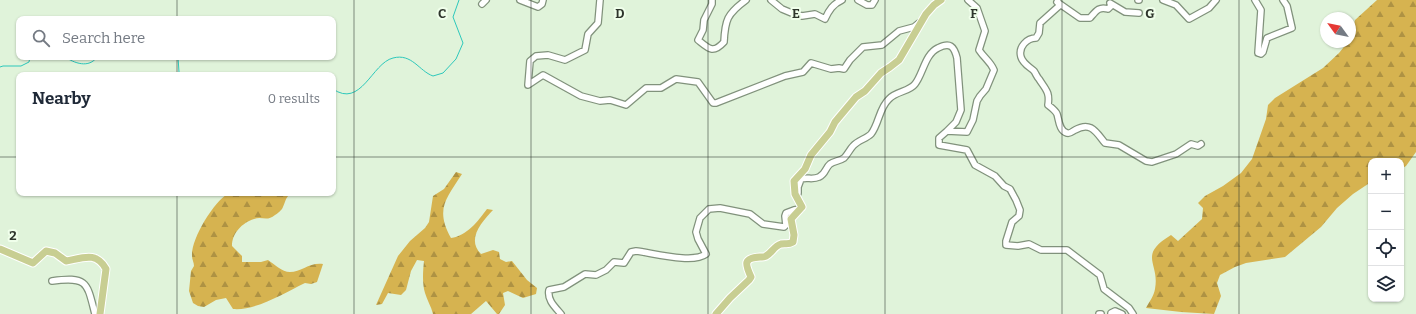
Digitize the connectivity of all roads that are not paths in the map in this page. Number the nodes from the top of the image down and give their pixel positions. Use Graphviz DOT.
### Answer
graph roads {
  1 [pos="520,0"];
  2 [pos="543,0"];
  3 [pos="600,0"];
  4 [pos="712,0"];
  5 [pos="746,0"];
  6 [pos="771,0"];
  7 [pos="842,0"];
  8 [pos="858,0"];
  9 [pos="875,0"];
  10 [pos="941,0"];
  11 [pos="968,0"];
  12 [pos="1163,0"];
  13 [pos="1216,0"];
  14 [pos="1255,0"];
  15 [pos="1283,0"];
  16 [pos="1057,1"];
  17 [pos="1139,13"];
  18 [pos="920,23"];
  19 [pos="947,131"];
  20 [pos="1201,144"];
  21 [pos="798,199"];
  22 [pos="800,209"];
  23 [pos="0,249"];
  24 [pos="52,281"];
  25 [pos="95,314"];
  26 [pos="100,314"];
  27 [pos="561,314"];
  28 [pos="716,314"];
  29 [pos="1111,314"];
  30 [pos="1122,314"];
  31 [pos="1133,314"];
  1 -- 2 [label="street"];
  3 -- 18 [label="street"];
  4 -- 5 [label="street"];
  6 -- 7 [label="street"];
  8 -- 9 [label="street"];
  10 -- 18 [label="main road"];
  11 -- 19 [label="street"];
  12 -- 13 [label="street"];
  14 -- 15 [label="street"];
  16 -- 17 [label="street"];
  16 -- 20 [label="street"];
  18 -- 21 [label="main road"];
  19 -- 21 [label="street"];
  19 -- 31 [label="street"];
  21 -- 22 [label="main road"];
  22 -- 27 [label="street"];
  22 -- 28 [label="main road"];
  23 -- 26 [label="main road"];
  24 -- 25 [label="street"];
  29 -- 30 [label="street"];
}
